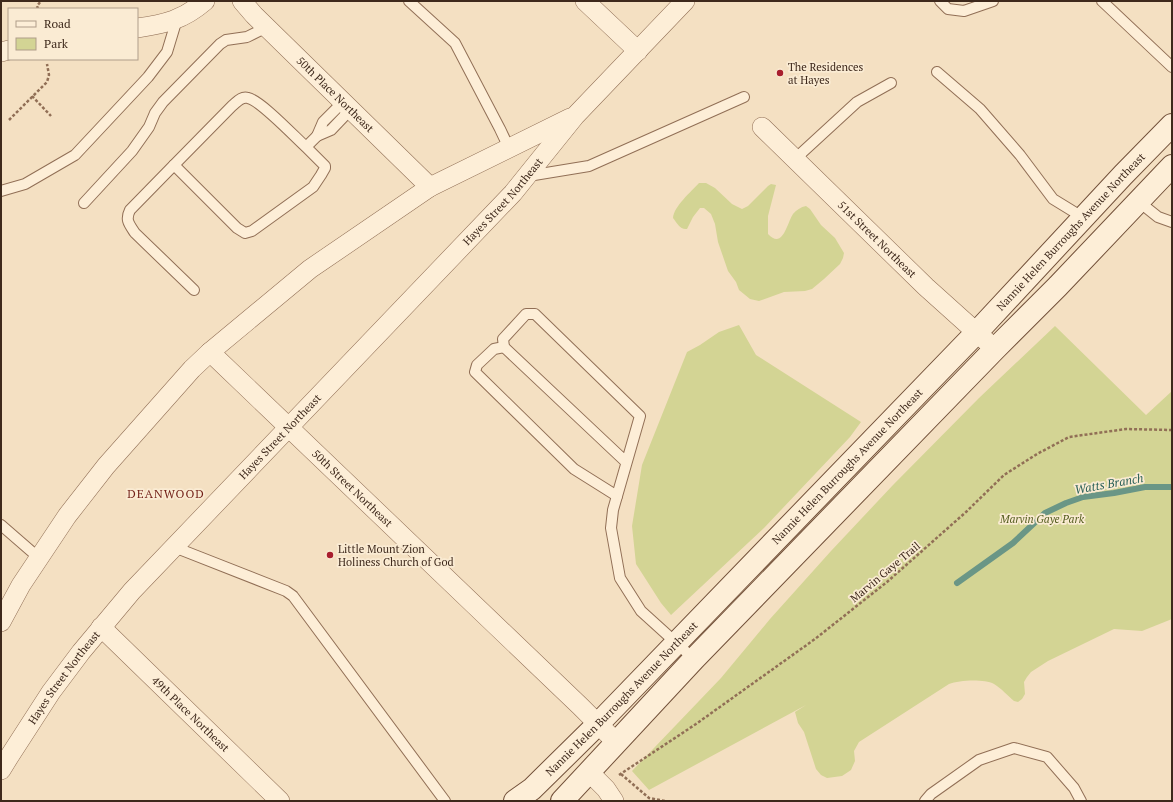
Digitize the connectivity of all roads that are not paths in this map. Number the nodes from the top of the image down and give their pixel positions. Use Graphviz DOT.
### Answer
graph roads {
  1 [pos="205,1"];
  2 [pos="242,1"];
  3 [pos="409,1"];
  4 [pos="585,1"];
  5 [pos="685,1"];
  6 [pos="940,1"];
  7 [pos="993,1"];
  8 [pos="1102,1"];
  9 [pos="177,19"];
  10 [pos="267,27"];
  11 [pos="138,28"];
  12 [pos="638,51"];
  13 [pos="1172,67"];
  14 [pos="937,72"];
  15 [pos="891,83"];
  16 [pos="744,97"];
  17 [pos="347,106"];
  18 [pos="574,116"];
  19 [pos="1172,124"];
  20 [pos="762,127"];
  21 [pos="1172,137"];
  22 [pos="306,147"];
  23 [pos="509,148"];
  24 [pos="795,159"];
  25 [pos="174,165"];
  26 [pos="1172,166"];
  27 [pos="526,177"];
  28 [pos="430,187"];
  29 [pos="1,191"];
  30 [pos="1138,201"];
  31 [pos="84,203"];
  32 [pos="1084,218"];
  33 [pos="1172,222"];
  34 [pos="1058,286"];
  35 [pos="194,290"];
  36 [pos="977,332"];
  37 [pos="504,347"];
  38 [pos="995,349"];
  39 [pos="210,352"];
  40 [pos="290,428"];
  41 [pos="626,462"];
  42 [pos="617,496"];
  43 [pos="1,525"];
  44 [pos="174,547"];
  45 [pos="39,558"];
  46 [pos="1,622"];
  47 [pos="101,627"];
  48 [pos="676,643"];
  49 [pos="694,659"];
  50 [pos="598,724"];
  51 [pos="616,742"];
  52 [pos="1,770"];
  53 [pos="589,772"];
  54 [pos="280,801"];
  55 [pos="445,801"];
  56 [pos="514,801"];
  57 [pos="562,801"];
  58 [pos="614,801"];
  59 [pos="925,801"];
  60 [pos="1081,801"];
  1 -- 9 [label="street"];
  2 -- 10 [label="street, 50th Place Northeast"];
  3 -- 23 [label="lane"];
  4 -- 12 [label="street"];
  5 -- 12 [label="street, Hayes Street Northeast"];
  6 -- 7 [label="lane"];
  8 -- 13 [label="lane"];
  9 -- 11 [label="street"];
  9 -- 29 [label="lane"];
  10 -- 17 [label="street, 50th Place Northeast"];
  10 -- 31 [label="lane"];
  12 -- 18 [label="street, Hayes Street Northeast"];
  14 -- 32 [label="lane"];
  15 -- 24 [label="lane"];
  16 -- 27 [label="lane"];
  17 -- 22 [label="lane"];
  17 -- 28 [label="street, 50th Place Northeast"];
  18 -- 23 [label="street, Hayes Street Northeast"];
  18 -- 27 [label="street, Hayes Street Northeast"];
  19 -- 32 [label="main road, Nannie Helen Burroughs Avenue Northeast"];
  20 -- 24 [label="street, 51st Street Northeast"];
  21 -- 30 [label="main road"];
  22 -- 25 [label="lane"];
  22 -- 25 [label="lane"];
  23 -- 28 [label="street, Hayes Street Northeast"];
  24 -- 36 [label="street, 51st Street Northeast"];
  25 -- 35 [label="lane"];
  26 -- 30 [label="main road"];
  27 -- 40 [label="street, Hayes Street Northeast"];
  28 -- 39 [label="street, Hayes Street Northeast"];
  30 -- 33 [label="lane"];
  30 -- 34 [label="main road"];
  32 -- 34 [label="main road"];
  32 -- 36 [label="main road, Nannie Helen Burroughs Avenue Northeast"];
  34 -- 38 [label="main road"];
  36 -- 38 [label="street, 51st Street Northeast"];
  36 -- 48 [label="main road, Nannie Helen Burroughs Avenue Northeast"];
  37 -- 41 [label="lane"];
  37 -- 41 [label="lane"];
  37 -- 42 [label="lane"];
  38 -- 49 [label="main road"];
  39 -- 40 [label="street, 50th Street Northeast"];
  39 -- 45 [label="street, Hayes Street Northeast"];
  40 -- 44 [label="street, Hayes Street Northeast"];
  40 -- 50 [label="street, 50th Street Northeast"];
  41 -- 42 [label="lane"];
  42 -- 48 [label="lane"];
  43 -- 45 [label="lane"];
  44 -- 47 [label="street, Hayes Street Northeast"];
  44 -- 55 [label="lane"];
  45 -- 46 [label="street, Hayes Street Northeast"];
  47 -- 52 [label="street, Hayes Street Northeast"];
  47 -- 54 [label="street, 49th Place Northeast"];
  48 -- 49 [label="lane"];
  48 -- 50 [label="main road, Nannie Helen Burroughs Avenue Northeast"];
  49 -- 51 [label="main road"];
  50 -- 51 [label="street, 50th Street Northeast"];
  50 -- 56 [label="main road, Nannie Helen Burroughs Avenue Northeast"];
  51 -- 53 [label="main road"];
  53 -- 57 [label="main road"];
  53 -- 58 [label="street"];
  59 -- 60 [label="lane"];
}
